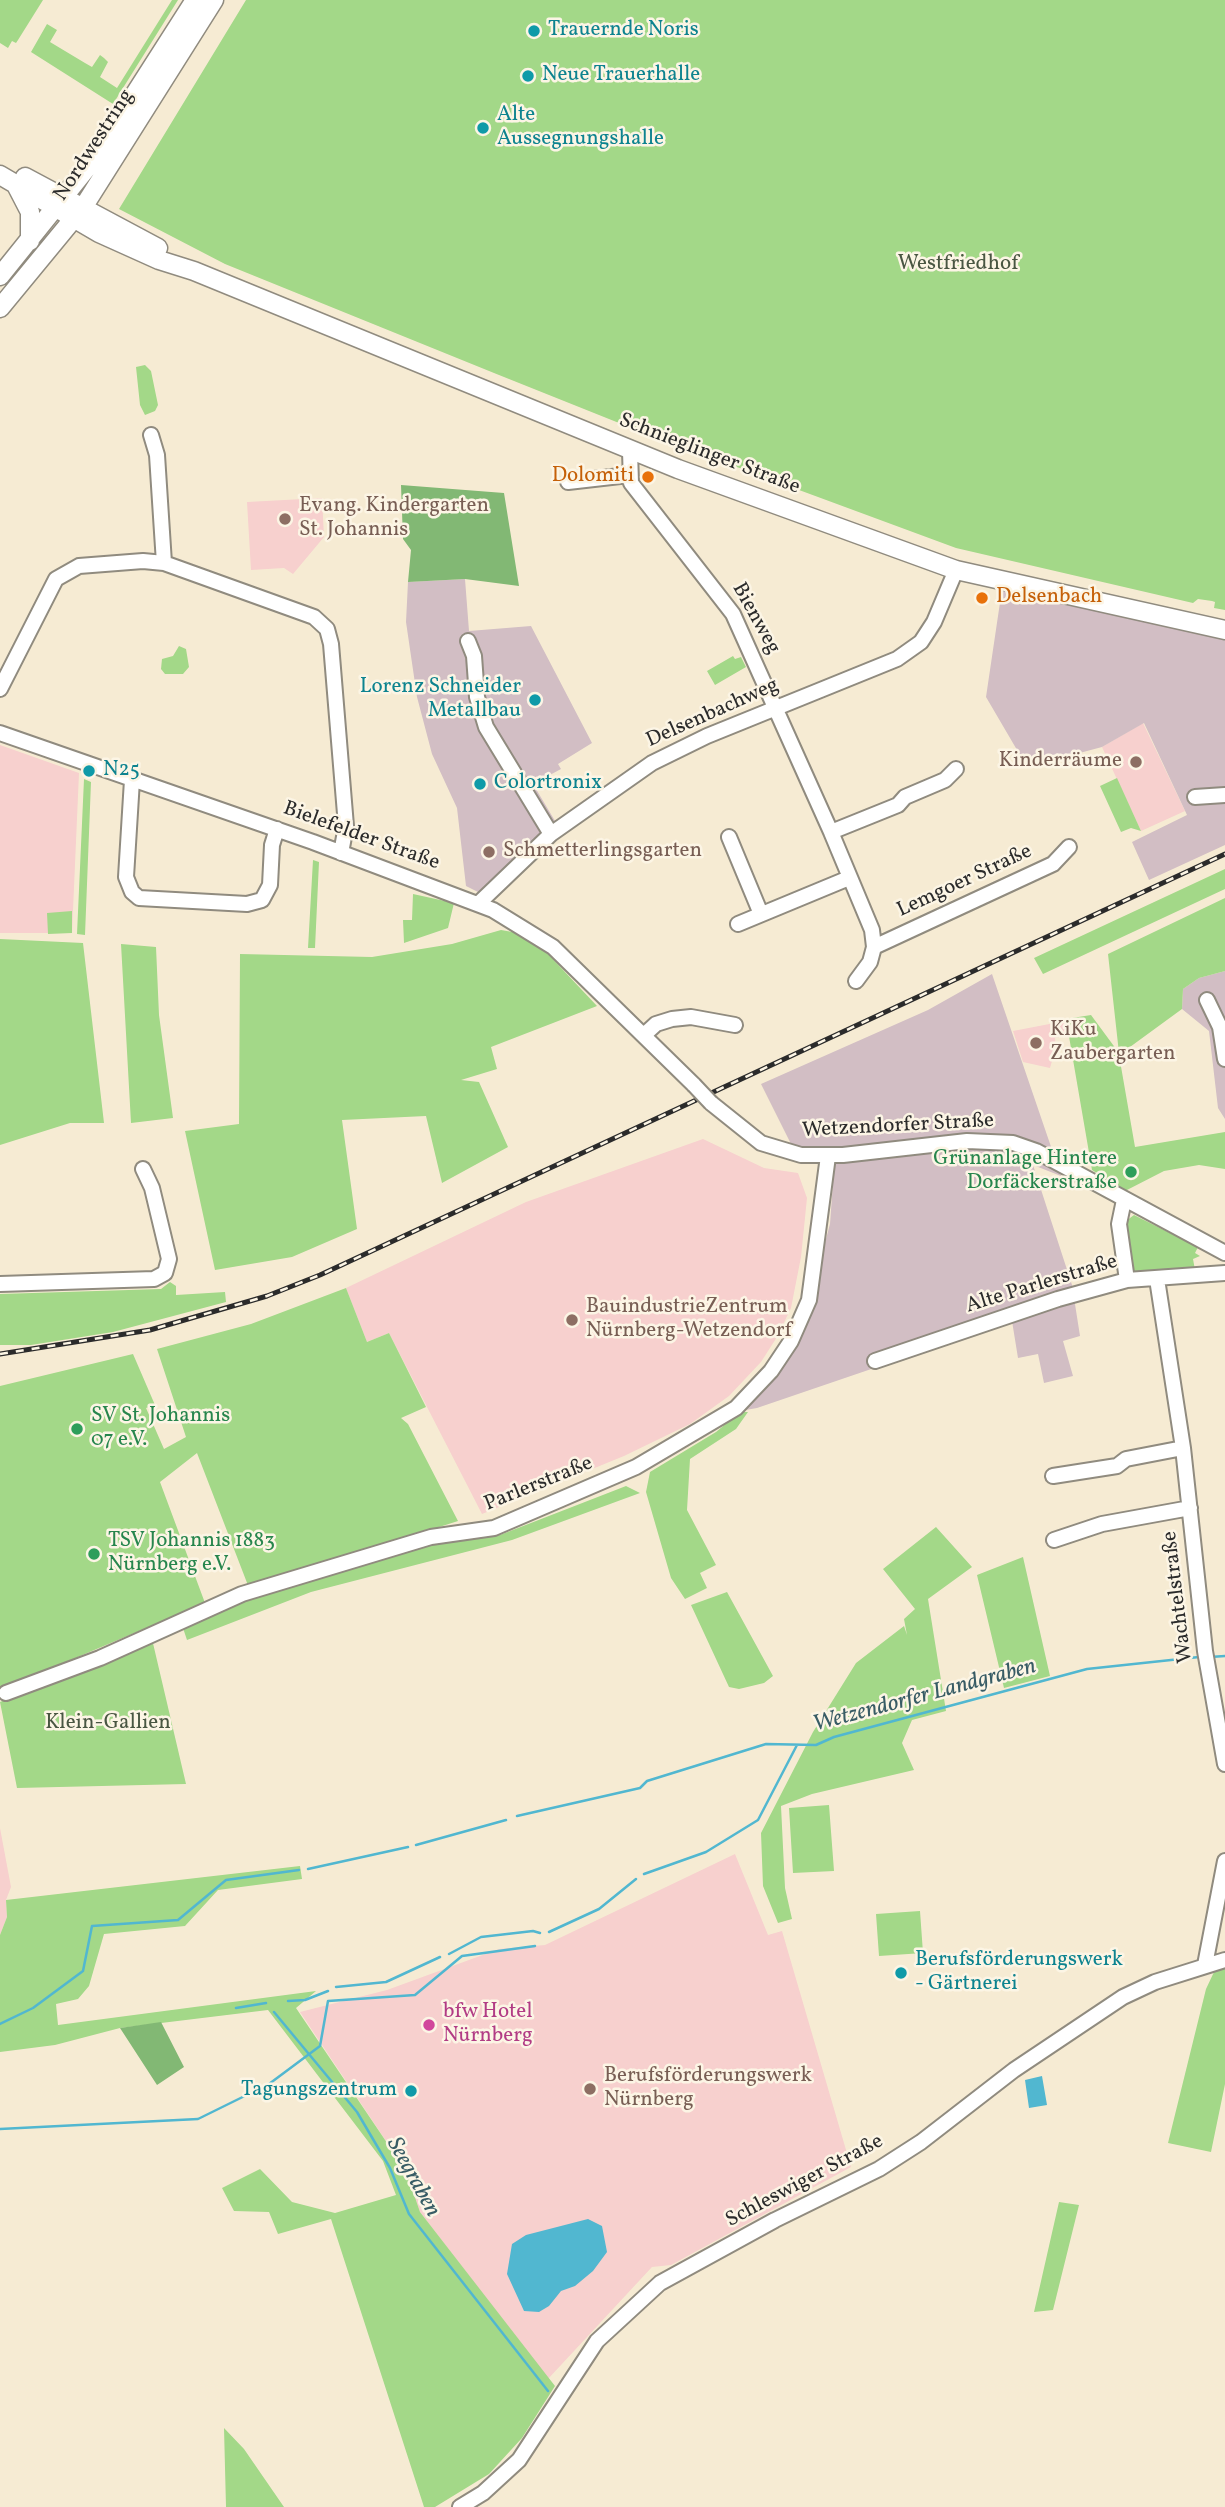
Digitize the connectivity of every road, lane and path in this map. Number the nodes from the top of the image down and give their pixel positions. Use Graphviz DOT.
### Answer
graph roads {
  1 [pos="195,0"];
  2 [pos="214,0"];
  3 [pos="0,165"];
  4 [pos="8,179"];
  5 [pos="62,202"];
  6 [pos="79,212"];
  7 [pos="30,242"];
  8 [pos="0,276"];
  9 [pos="0,308"];
  10 [pos="151,435"];
  11 [pos="631,451"];
  12 [pos="629,475"];
  13 [pos="568,482"];
  14 [pos="164,563"];
  15 [pos="956,570"];
  16 [pos="1225,631"];
  17 [pos="468,641"];
  18 [pos="0,689"];
  19 [pos="776,708"];
  20 [pos="0,733"];
  21 [pos="956,769"];
  22 [pos="132,780"];
  23 [pos="1225,795"];
  24 [pos="1195,797"];
  25 [pos="277,829"];
  26 [pos="831,832"];
  27 [pos="551,834"];
  28 [pos="729,837"];
  29 [pos="1069,847"];
  30 [pos="341,853"];
  31 [pos="849,878"];
  32 [pos="479,903"];
  33 [pos="761,914"];
  34 [pos="737,924"];
  35 [pos="874,947"];
  36 [pos="856,981"];
  37 [pos="1207,1000"];
  38 [pos="735,1025"];
  39 [pos="644,1035"];
  40 [pos="664,1056"];
  41 [pos="1225,1059"];
  42 [pos="828,1156"];
  43 [pos="143,1169"];
  44 [pos="1124,1200"];
  45 [pos="1225,1253"];
  46 [pos="1225,1273"];
  47 [pos="1157,1279"];
  48 [pos="1127,1280"];
  49 [pos="0,1284"];
  50 [pos="875,1360"];
  51 [pos="1183,1448"];
  52 [pos="1053,1476"];
  53 [pos="1190,1508"];
  54 [pos="1054,1540"];
  55 [pos="6,1693"];
  56 [pos="1225,1764"];
  57 [pos="1225,1861"];
  58 [pos="1225,1960"];
  59 [pos="1205,1965"];
  60 [pos="460,2507"];
  1 -- 5 [label="main road, Nordwestring"];
  2 -- 6 [label="main road, Nordwestring"];
  3 -- 5 [label="main road, Schnieglinger Straße"];
  4 -- 5 [label="main road, Schnieglinger Straße"];
  4 -- 7 [label="main road"];
  5 -- 6 [label="main road, Schnieglinger Straße"];
  5 -- 7 [label="main road, Nordwestring"];
  6 -- 9 [label="main road, Nordwestring"];
  6 -- 11 [label="main road, Schnieglinger Straße"];
  7 -- 8 [label="main road, Nordwestring"];
  10 -- 14 [label="street"];
  11 -- 12 [label="street"];
  11 -- 15 [label="main road, Schnieglinger Straße"];
  12 -- 13 [label="street"];
  12 -- 19 [label="street, Bienweg"];
  14 -- 18 [label="street"];
  14 -- 30 [label="street"];
  15 -- 16 [label="main road, Schnieglinger Straße"];
  15 -- 19 [label="street, Delsenbachweg"];
  17 -- 27 [label="street"];
  19 -- 26 [label="street, Bienweg"];
  19 -- 27 [label="street, Delsenbachweg"];
  20 -- 22 [label="street, Bielefelder Straße"];
  21 -- 26 [label="street"];
  22 -- 25 [label="street, Bielefelder Straße"];
  22 -- 25 [label="street"];
  23 -- 24 [label="street"];
  25 -- 30 [label="street, Bielefelder Straße"];
  26 -- 31 [label="street, Bienweg"];
  27 -- 32 [label="street, Delsenbachweg"];
  28 -- 33 [label="street"];
  29 -- 35 [label="street, Lemgoer Straße"];
  30 -- 32 [label="street, Bielefelder Straße"];
  31 -- 33 [label="street"];
  31 -- 35 [label="street, Bienweg"];
  32 -- 39 [label="street, Bielefelder Straße"];
  33 -- 34 [label="street"];
  35 -- 36 [label="street"];
  37 -- 41 [label="street"];
  38 -- 39 [label="street"];
  39 -- 40 [label="street, Bielefelder Straße"];
  40 -- 42 [label="street, Wetzendorfer Straße, bridge"];
  42 -- 44 [label="street, Wetzendorfer Straße"];
  42 -- 55 [label="street, Parlerstraße"];
  43 -- 49 [label="street"];
  44 -- 45 [label="street, Wetzendorfer Straße"];
  44 -- 48 [label="street"];
  46 -- 47 [label="street, Alte Parlerstraße"];
  47 -- 48 [label="street, Alte Parlerstraße"];
  47 -- 51 [label="street, Wachtelstraße"];
  48 -- 50 [label="street, Alte Parlerstraße"];
  51 -- 52 [label="street"];
  51 -- 53 [label="street, Wachtelstraße"];
  53 -- 54 [label="street, Wachtelstraße"];
  53 -- 56 [label="street, Wachtelstraße"];
  57 -- 59 [label="street"];
  58 -- 59 [label="street, Schleswiger Straße"];
  59 -- 60 [label="street, Schleswiger Straße"];
}
